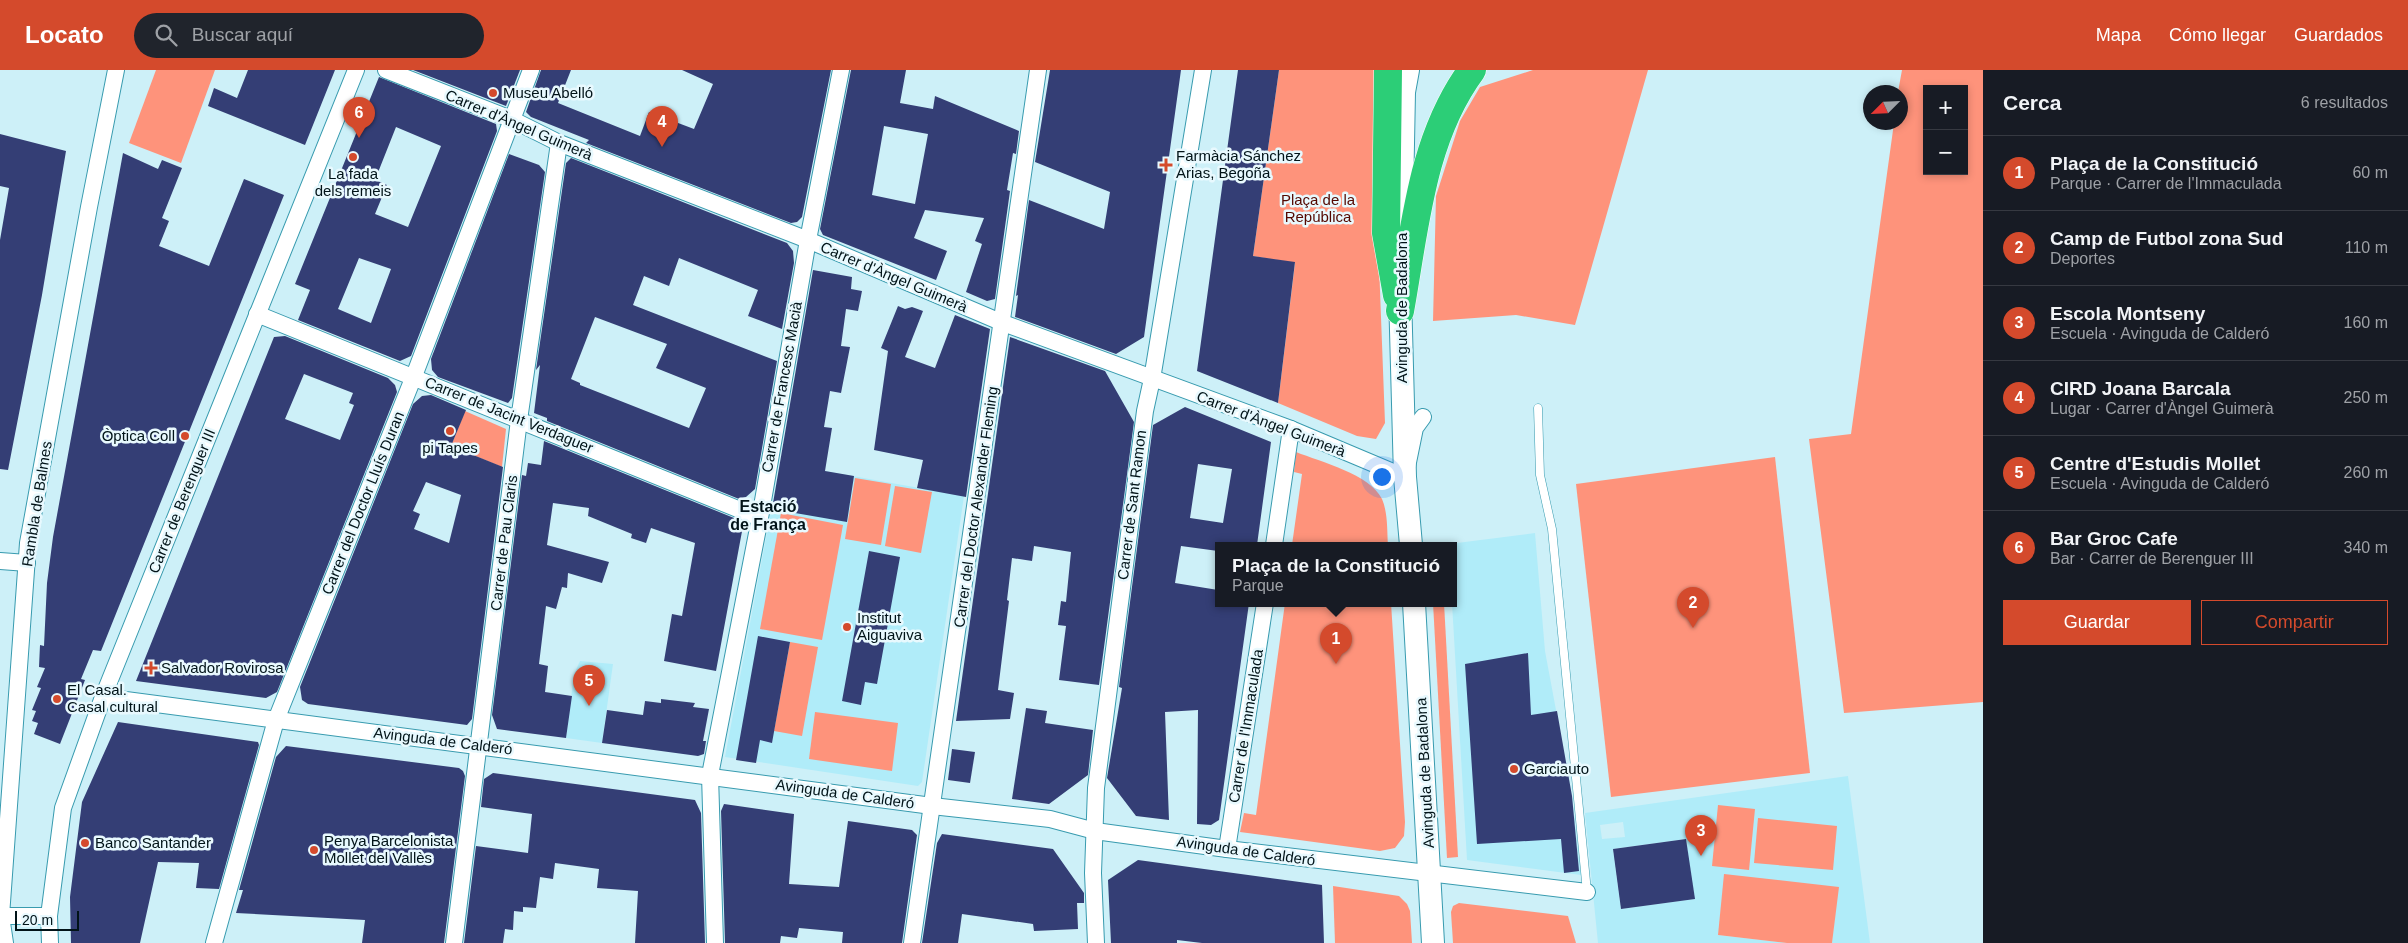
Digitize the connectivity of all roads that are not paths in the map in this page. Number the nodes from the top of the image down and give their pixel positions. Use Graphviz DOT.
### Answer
graph roads {
  1 [pos="116,70"];
  2 [pos="356,70"];
  3 [pos="386,70"];
  4 [pos="531,70"];
  5 [pos="841,70"];
  6 [pos="1038,70"];
  7 [pos="1203,70"];
  8 [pos="1388,70"];
  9 [pos="1408,70"];
  10 [pos="1472,70"];
  11 [pos="511,119"];
  12 [pos="559,143"];
  13 [pos="808,240"];
  14 [pos="1400,311"];
  15 [pos="257,314"];
  16 [pos="1002,323"];
  17 [pos="414,376"];
  18 [pos="1152,379"];
  19 [pos="1538,408"];
  20 [pos="1423,417"];
  21 [pos="519,420"];
  22 [pos="1291,429"];
  23 [pos="1405,477"];
  24 [pos="760,518"];
  25 [pos="1274,542"];
  26 [pos="1411,542"];
  27 [pos="0,562"];
  28 [pos="27,563"];
  29 [pos="1264,607"];
  30 [pos="1414,607"];
  31 [pos="103,697"];
  32 [pos="276,720"];
  33 [pos="480,746"];
  34 [pos="710,775"];
  35 [pos="932,806"];
  36 [pos="1095,831"];
  37 [pos="1227,849"];
  38 [pos="1431,875"];
  39 [pos="1587,892"];
  40 [pos="1,916"];
  41 [pos="49,916"];
  42 [pos="5,943"];
  43 [pos="50,943"];
  44 [pos="214,943"];
  45 [pos="454,943"];
  46 [pos="715,943"];
  47 [pos="912,943"];
  48 [pos="1096,943"];
  49 [pos="1433,943"];
  1 -- 28 [label="street, Rambla de Balmes"];
  2 -- 15 [label="street, Carrer de Berenguer III"];
  3 -- 11 [label="street, Carrer d'Àngel Guimerà"];
  4 -- 11 [label="street, Carrer del Doctor Lluís Duran"];
  5 -- 13 [label="street, Carrer de Francesc Macià"];
  6 -- 16 [label="street, Carrer del Doctor Alexander Fleming"];
  7 -- 18 [label="street, Carrer de Sant Ramon"];
  8 -- 14 [label="highway"];
  9 -- 14 [label="street, Avinguda de Badalona"];
  10 -- 14 [label="highway"];
  11 -- 12 [label="street, Carrer d'Àngel Guimerà"];
  11 -- 17 [label="street, Carrer del Doctor Lluís Duran"];
  12 -- 13 [label="street, Carrer d'Àngel Guimerà"];
  12 -- 21 [label="street, Carrer de Pau Claris"];
  13 -- 16 [label="street, Carrer d'Àngel Guimerà"];
  13 -- 24 [label="street, Carrer de Francesc Macià"];
  14 -- 23 [label="street, Avinguda de Badalona"];
  15 -- 17 [label="street, Carrer de Jacint Verdaguer"];
  15 -- 31 [label="street, Carrer de Berenguer III"];
  16 -- 18 [label="street, Carrer d'Àngel Guimerà"];
  16 -- 35 [label="street, Carrer del Doctor Alexander Fleming"];
  17 -- 21 [label="street, Carrer de Jacint Verdaguer"];
  17 -- 32 [label="street, Carrer del Doctor Lluís Duran"];
  18 -- 22 [label="street, Carrer d'Àngel Guimerà"];
  18 -- 36 [label="street, Carrer de Sant Ramon"];
  19 -- 39 [label="lane"];
  20 -- 23 [label="street"];
  21 -- 24 [label="street, Carrer de Jacint Verdaguer"];
  21 -- 33 [label="street, Carrer de Pau Claris"];
  22 -- 23 [label="street, Carrer d'Àngel Guimerà"];
  22 -- 25 [label="street"];
  23 -- 26 [label="street, Avinguda de Badalona"];
  24 -- 34 [label="street, Carrer de Francesc Macià"];
  27 -- 28 [label="street"];
  28 -- 40 [label="street, Rambla de Balmes"];
  29 -- 37 [label="street, Carrer de l'Immaculada"];
  30 -- 38 [label="street, Avinguda de Badalona"];
  31 -- 32 [label="street, Avinguda de Calderó"];
  31 -- 41 [label="street, Carrer de Berenguer III"];
  32 -- 33 [label="street, Avinguda de Calderó"];
  32 -- 44 [label="street, Carrer del Doctor Lluís Duran"];
  33 -- 34 [label="street, Avinguda de Calderó"];
  33 -- 45 [label="street, Carrer de Pau Claris"];
  34 -- 35 [label="street, Avinguda de Calderó"];
  34 -- 46 [label="street, Carrer de Francesc Macià"];
  35 -- 36 [label="street, Avinguda de Calderó"];
  35 -- 47 [label="street, Carrer del Doctor Alexander Fleming"];
  36 -- 37 [label="street, Avinguda de Calderó"];
  36 -- 48 [label="street, Carrer de Sant Ramon"];
  37 -- 38 [label="street, Avinguda de Calderó"];
  38 -- 39 [label="street, Avinguda de Calderó"];
  38 -- 49 [label="street, Avinguda de Badalona"];
  40 -- 41 [label="street"];
  40 -- 42 [label="street, Rambla de Balmes"];
  41 -- 43 [label="street, Carrer de Berenguer III"];
}
